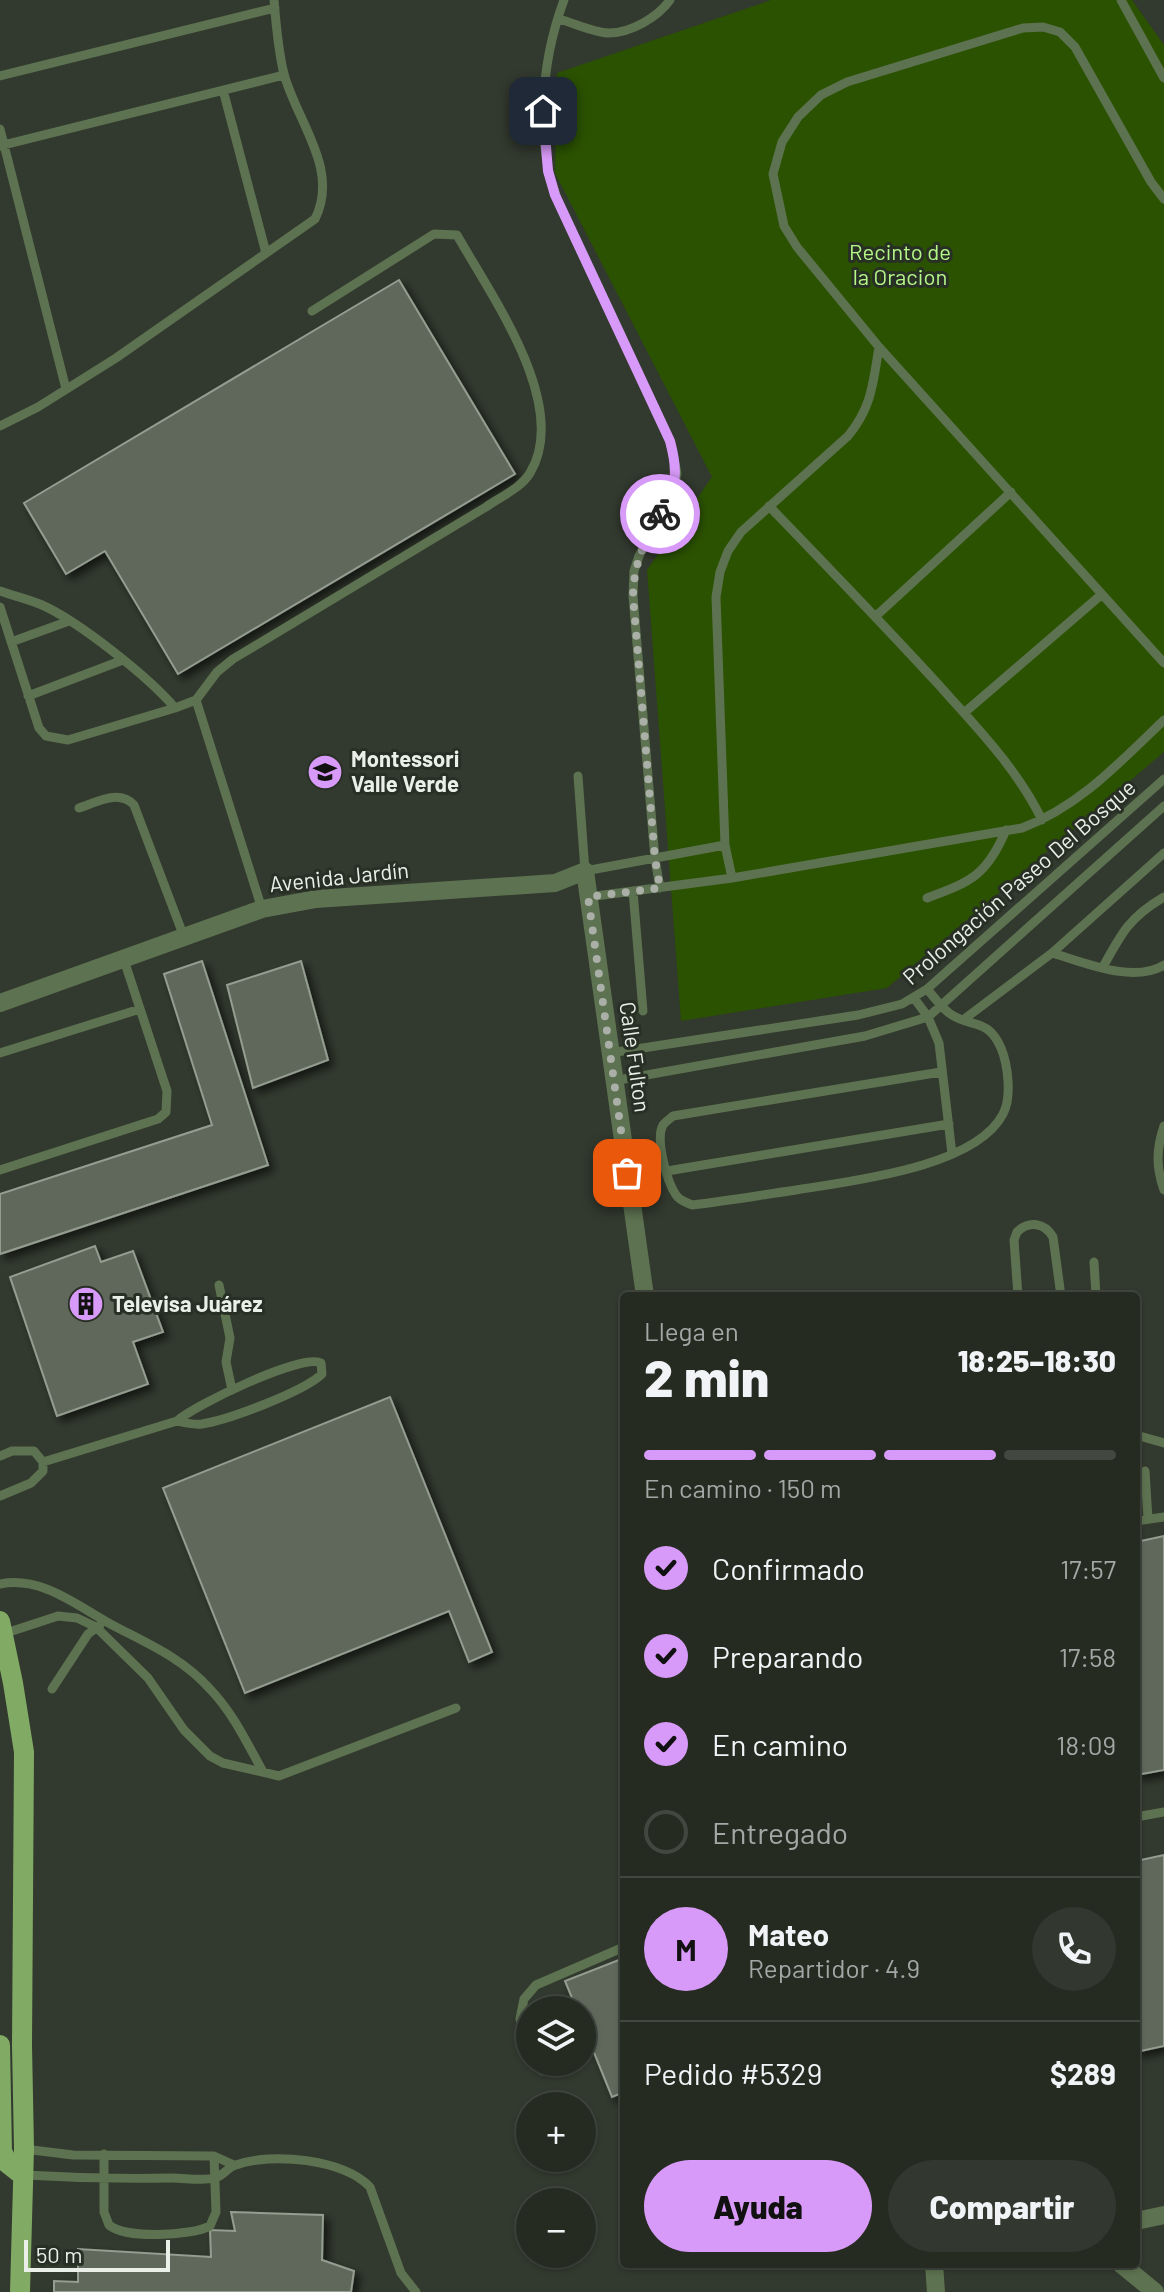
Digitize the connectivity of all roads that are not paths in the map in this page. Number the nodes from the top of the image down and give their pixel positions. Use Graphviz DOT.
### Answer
graph roads {
  1 [pos="564,0"];
  2 [pos="670,0"];
  3 [pos="1121,0"];
  4 [pos="274,4"];
  5 [pos="559,19"];
  6 [pos="284,75"];
  7 [pos="0,76"];
  8 [pos="1164,78"];
  9 [pos="223,90"];
  10 [pos="0,129"];
  11 [pos="2,145"];
  12 [pos="1164,199"];
  13 [pos="266,253"];
  14 [pos="312,311"];
  15 [pos="879,347"];
  16 [pos="66,389"];
  17 [pos="0,426"];
  18 [pos="1011,492"];
  19 [pos="769,506"];
  20 [pos="0,591"];
  21 [pos="1101,595"];
  22 [pos="0,607"];
  23 [pos="876,616"];
  24 [pos="69,621"];
  25 [pos="11,642"];
  26 [pos="123,660"];
  27 [pos="1164,663"];
  28 [pos="28,696"];
  29 [pos="196,700"];
  30 [pos="175,708"];
  31 [pos="964,713"];
  32 [pos="1164,720"];
  33 [pos="578,776"];
  34 [pos="1164,779"];
  35 [pos="1164,806"];
  36 [pos="79,808"];
  37 [pos="1042,820"];
  38 [pos="1006,830"];
  39 [pos="725,845"];
  40 [pos="1164,853"];
  41 [pos="655,859"];
  42 [pos="585,871"];
  43 [pos="732,878"];
  44 [pos="555,883"];
  45 [pos="660,888"];
  46 [pos="633,891"];
  47 [pos="588,897"];
  48 [pos="1164,897"];
  49 [pos="927,898"];
  50 [pos="262,909"];
  51 [pos="184,937"];
  52 [pos="1052,953"];
  53 [pos="124,960"];
  54 [pos="1164,965"];
  55 [pos="1103,967"];
  56 [pos="927,989"];
  57 [pos="914,998"];
  58 [pos="0,1003"];
  59 [pos="942,1006"];
  60 [pos="140,1009"];
  61 [pos="643,1011"];
  62 [pos="928,1017"];
  63 [pos="963,1020"];
  64 [pos="0,1053"];
  65 [pos="610,1053"];
  66 [pos="941,1072"];
  67 [pos="613,1081"];
  68 [pos="949,1124"];
  69 [pos="1164,1126"];
  70 [pos="952,1154"];
  71 [pos="0,1170"];
  72 [pos="667,1171"];
  73 [pos="1164,1190"];
  74 [pos="1094,1262"];
  75 [pos="219,1285"];
  76 [pos="644,1292"];
  77 [pos="1018,1292"];
  78 [pos="1060,1292"];
  79 [pos="1096,1292"];
  80 [pos="232,1390"];
  81 [pos="177,1421"];
  82 [pos="1140,1436"];
  83 [pos="1164,1443"];
  84 [pos="0,1456"];
  85 [pos="43,1462"];
  86 [pos="1145,1471"];
  87 [pos="0,1496"];
  88 [pos="1164,1517"];
  89 [pos="1148,1519"];
  90 [pos="1140,1520"];
  91 [pos="0,1584"];
  92 [pos="107,1621"];
  93 [pos="96,1627"];
  94 [pos="2,1628"];
  95 [pos="52,1689"];
  96 [pos="456,1708"];
  97 [pos="263,1772"];
  98 [pos="1164,1812"];
  99 [pos="1140,1816"];
  100 [pos="620,1949"];
  101 [pos="527,1996"];
  102 [pos="0,2045"];
  103 [pos="24,2149"];
  104 [pos="104,2154"];
  105 [pos="214,2156"];
  106 [pos="234,2165"];
  107 [pos="22,2175"];
  108 [pos="216,2178"];
  109 [pos="105,2179"];
  110 [pos="1164,2215"];
  111 [pos="1140,2220"];
  112 [pos="934,2268"];
  113 [pos="1126,2268"];
  114 [pos="20,2292"];
  115 [pos="416,2292"];
  116 [pos="936,2292"];
  117 [pos="1155,2292"];
  1 -- 5 [label="lane"];
  2 -- 5 [label="lane"];
  3 -- 8 [label="lane"];
  4 -- 6 [label="lane"];
  4 -- 7 [label="lane"];
  5 -- 41 [label="lane"];
  6 -- 9 [label="lane"];
  6 -- 13 [label="lane"];
  9 -- 11 [label="lane"];
  9 -- 13 [label="lane"];
  10 -- 11 [label="lane"];
  11 -- 16 [label="lane"];
  12 -- 15 [label="lane"];
  13 -- 16 [label="lane"];
  14 -- 29 [label="lane"];
  15 -- 18 [label="lane"];
  15 -- 19 [label="lane"];
  16 -- 17 [label="lane"];
  18 -- 21 [label="lane"];
  18 -- 23 [label="lane"];
  19 -- 23 [label="lane"];
  19 -- 39 [label="lane"];
  20 -- 24 [label="lane"];
  21 -- 27 [label="lane"];
  21 -- 31 [label="lane"];
  22 -- 25 [label="lane"];
  23 -- 31 [label="lane"];
  24 -- 25 [label="lane"];
  24 -- 26 [label="lane"];
  25 -- 28 [label="lane"];
  26 -- 28 [label="lane"];
  26 -- 30 [label="lane"];
  28 -- 30 [label="lane"];
  29 -- 30 [label="lane"];
  29 -- 50 [label="lane"];
  31 -- 37 [label="lane"];
  32 -- 37 [label="lane"];
  33 -- 42 [label="lane"];
  34 -- 56 [label="lane, Prolongación Paseo Del Bosque"];
  35 -- 59 [label="lane, Prolongación Paseo Del Bosque"];
  36 -- 51 [label="lane"];
  37 -- 38 [label="lane"];
  38 -- 43 [label="lane"];
  38 -- 49 [label="lane"];
  39 -- 41 [label="lane"];
  39 -- 43 [label="lane"];
  40 -- 52 [label="lane"];
  41 -- 42 [label="lane"];
  41 -- 45 [label="lane"];
  42 -- 44 [label="street, Avenida Jardín"];
  42 -- 47 [label="street, Calle Fulton"];
  43 -- 45 [label="lane"];
  44 -- 47 [label="street, Avenida Jardín"];
  44 -- 50 [label="street, Avenida Jardín"];
  45 -- 46 [label="lane"];
  46 -- 47 [label="lane"];
  46 -- 61 [label="lane"];
  47 -- 65 [label="street, Calle Fulton"];
  48 -- 55 [label="lane"];
  50 -- 51 [label="street, Avenida Jardín"];
  51 -- 53 [label="street, Avenida Jardín"];
  52 -- 55 [label="lane"];
  52 -- 63 [label="lane"];
  53 -- 58 [label="street, Avenida Jardín"];
  53 -- 60 [label="lane"];
  54 -- 55 [label="lane"];
  56 -- 57 [label="lane, Prolongación Paseo Del Bosque"];
  56 -- 59 [label="lane"];
  57 -- 62 [label="lane"];
  57 -- 65 [label="lane, Prolongación Paseo Del Bosque"];
  59 -- 62 [label="lane, Prolongación Paseo Del Bosque"];
  59 -- 63 [label="lane"];
  60 -- 64 [label="lane"];
  60 -- 71 [label="lane"];
  62 -- 66 [label="lane"];
  62 -- 67 [label="lane, Prolongación Paseo Del Bosque"];
  63 -- 70 [label="lane"];
  65 -- 67 [label="street, Calle Fulton"];
  66 -- 68 [label="lane"];
  66 -- 72 [label="lane"];
  67 -- 76 [label="street, Calle Fulton"];
  68 -- 70 [label="lane"];
  68 -- 72 [label="lane"];
  69 -- 73 [label="lane"];
  70 -- 72 [label="lane"];
  74 -- 79 [label="lane"];
  75 -- 80 [label="lane"];
  77 -- 78 [label="lane"];
  80 -- 81 [label="lane"];
  80 -- 81 [label="lane"];
  81 -- 85 [label="lane"];
  82 -- 83 [label="lane"];
  84 -- 85 [label="lane"];
  85 -- 87 [label="lane"];
  86 -- 89 [label="lane"];
  88 -- 89 [label="lane"];
  89 -- 90 [label="lane"];
  91 -- 92 [label="lane"];
  92 -- 93 [label="lane"];
  92 -- 97 [label="lane"];
  93 -- 94 [label="lane"];
  93 -- 95 [label="lane"];
  93 -- 97 [label="lane"];
  94 -- 103 [label="main road"];
  96 -- 97 [label="lane"];
  98 -- 99 [label="lane"];
  100 -- 101 [label="lane"];
  102 -- 107 [label="main road"];
  103 -- 104 [label="lane"];
  103 -- 107 [label="main road"];
  104 -- 105 [label="lane"];
  104 -- 109 [label="lane"];
  105 -- 106 [label="lane"];
  105 -- 108 [label="lane"];
  106 -- 108 [label="lane"];
  106 -- 115 [label="lane"];
  107 -- 109 [label="lane"];
  107 -- 114 [label="main road"];
  108 -- 109 [label="lane"];
  108 -- 109 [label="lane"];
  110 -- 111 [label="street"];
  112 -- 116 [label="street"];
  113 -- 117 [label="street"];
}
